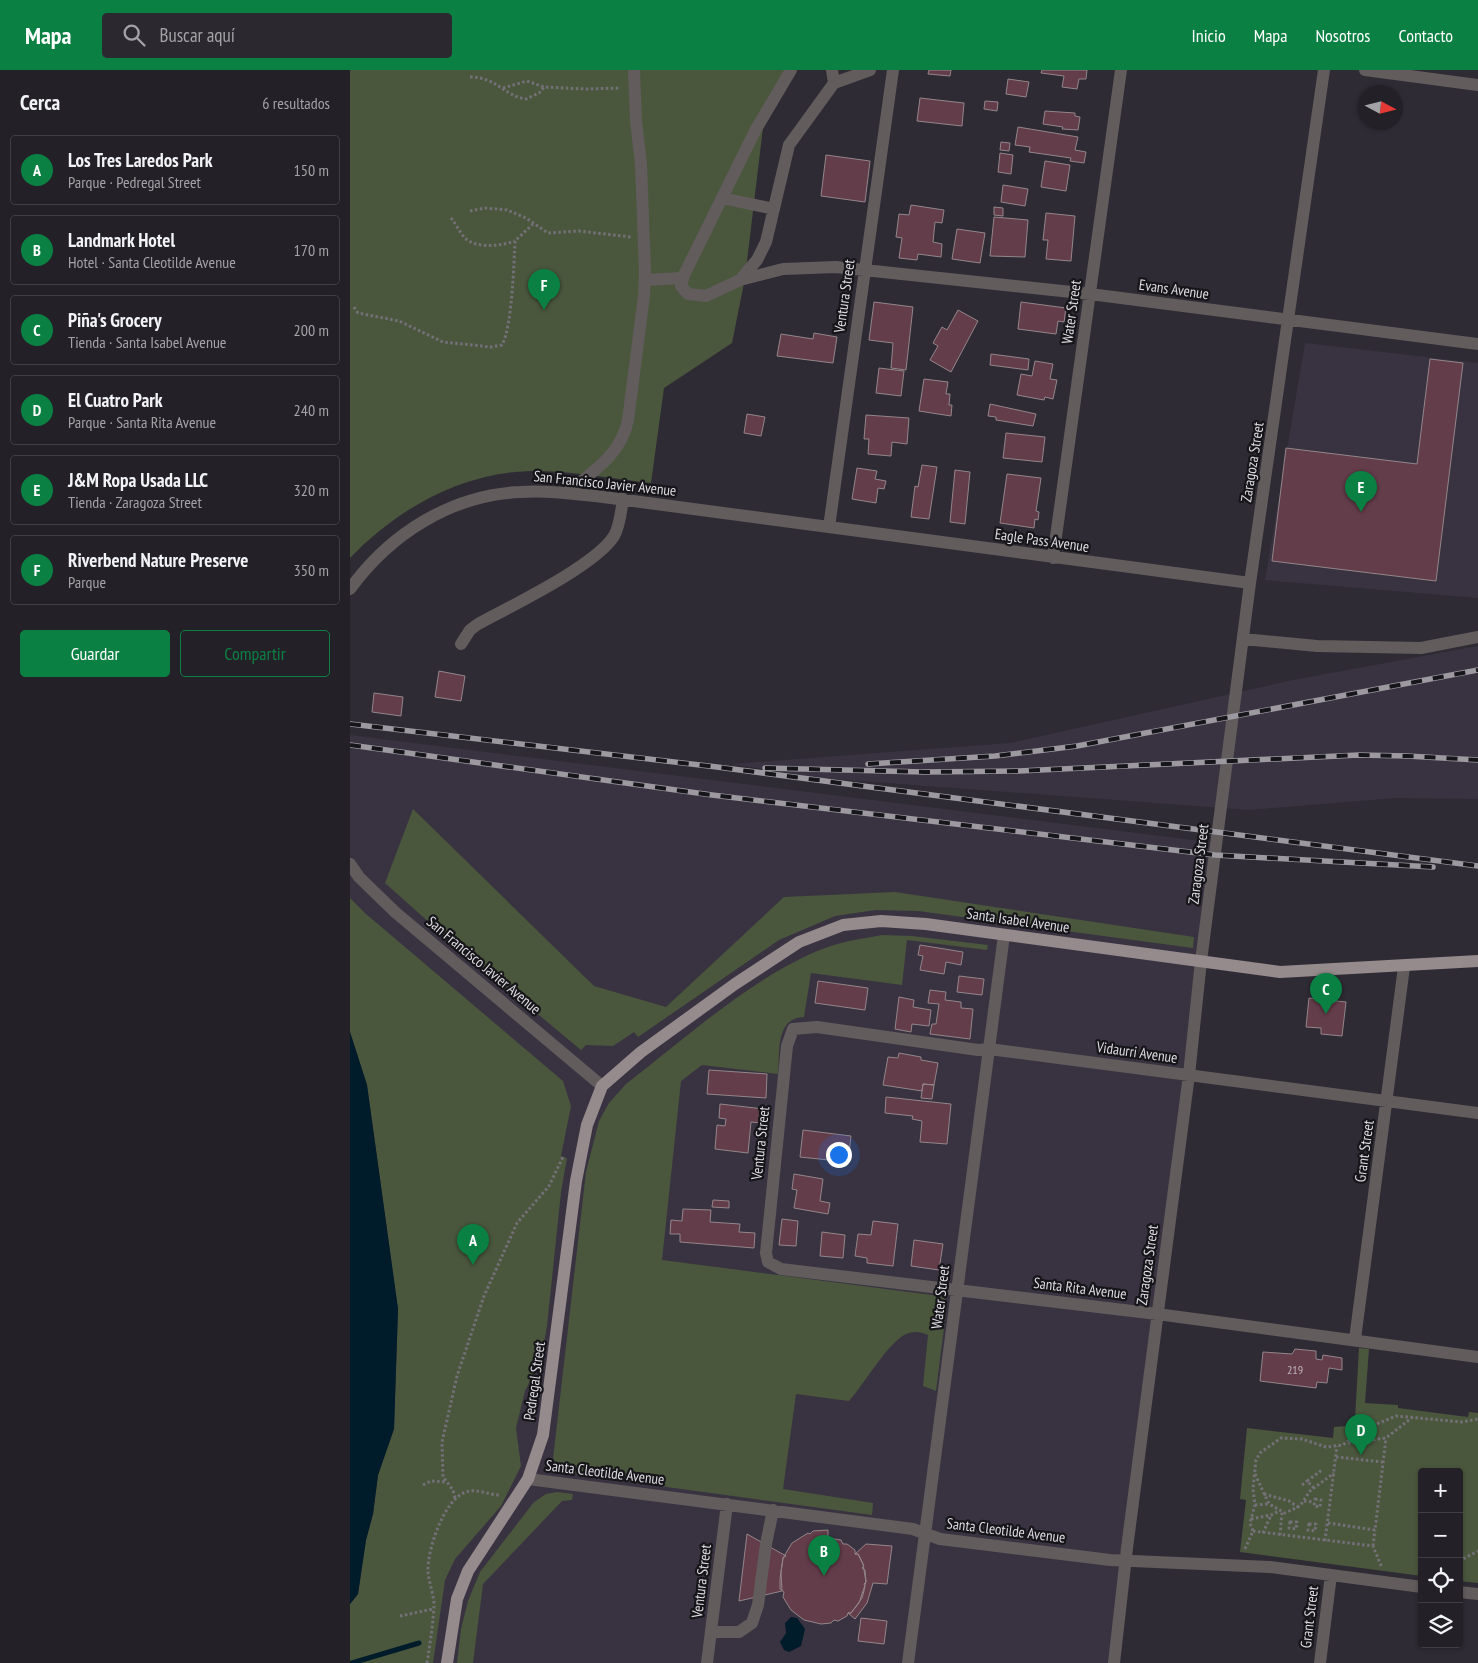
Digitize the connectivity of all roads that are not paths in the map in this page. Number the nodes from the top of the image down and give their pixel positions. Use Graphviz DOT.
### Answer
graph roads {
  1 [pos="634,70"];
  2 [pos="791,70"];
  3 [pos="870,70"];
  4 [pos="893,70"];
  5 [pos="1121,70"];
  6 [pos="1324,70"];
  7 [pos="1365,70"];
  8 [pos="833,76"];
  9 [pos="1478,85"];
  10 [pos="722,198"];
  11 [pos="774,209"];
  12 [pos="864,269"];
  13 [pos="683,278"];
  14 [pos="645,280"];
  15 [pos="740,280"];
  16 [pos="1090,294"];
  17 [pos="1290,322"];
  18 [pos="1478,344"];
  19 [pos="567,493"];
  20 [pos="623,499"];
  21 [pos="829,527"];
  22 [pos="1053,558"];
  23 [pos="1250,583"];
  24 [pos="350,588"];
  25 [pos="1478,637"];
  26 [pos="1243,639"];
  27 [pos="461,644"];
  28 [pos="350,864"];
  29 [pos="1004,935"];
  30 [pos="1478,961"];
  31 [pos="1201,962"];
  32 [pos="1404,967"];
  33 [pos="793,1028"];
  34 [pos="989,1048"];
  35 [pos="1189,1075"];
  36 [pos="602,1086"];
  37 [pos="1388,1101"];
  38 [pos="1478,1113"];
  39 [pos="768,1262"];
  40 [pos="958,1290"];
  41 [pos="1157,1314"];
  42 [pos="1355,1339"];
  43 [pos="1478,1356"];
  44 [pos="528,1479"];
  45 [pos="727,1504"];
  46 [pos="773,1510"];
  47 [pos="927,1534"];
  48 [pos="1126,1561"];
  49 [pos="1331,1575"];
  50 [pos="1418,1586"];
  51 [pos="1463,1592"];
  52 [pos="1478,1594"];
  53 [pos="711,1632"];
  54 [pos="447,1663"];
  55 [pos="707,1663"];
  56 [pos="908,1663"];
  57 [pos="1114,1663"];
  58 [pos="1320,1663"];
  1 -- 14 [label="street"];
  2 -- 10 [label="street"];
  3 -- 8 [label="street"];
  4 -- 12 [label="street, Ventura Street"];
  5 -- 16 [label="street, Water Street"];
  6 -- 17 [label="street, Zaragoza Street"];
  7 -- 9 [label="street"];
  8 -- 11 [label="street"];
  10 -- 11 [label="street"];
  10 -- 13 [label="street"];
  11 -- 15 [label="street"];
  12 -- 15 [label="street, Evans Avenue"];
  12 -- 16 [label="street, Evans Avenue"];
  12 -- 21 [label="street, Ventura Street"];
  13 -- 14 [label="street"];
  13 -- 15 [label="street"];
  14 -- 19 [label="street"];
  16 -- 17 [label="street, Evans Avenue"];
  16 -- 22 [label="street, Water Street"];
  17 -- 18 [label="street, Evans Avenue"];
  17 -- 23 [label="street, Zaragoza Street"];
  19 -- 20 [label="street, San Francisco Javier Avenue"];
  19 -- 24 [label="street, San Francisco Javier Avenue"];
  20 -- 21 [label="street, San Francisco Javier Avenue"];
  20 -- 27 [label="street"];
  21 -- 22 [label="street, Eagle Pass Avenue"];
  22 -- 23 [label="street, Eagle Pass Avenue"];
  23 -- 26 [label="street, Zaragoza Street"];
  25 -- 26 [label="street"];
  26 -- 31 [label="street, Zaragoza Street"];
  28 -- 36 [label="street, San Francisco Javier Avenue"];
  29 -- 31 [label="main road, Santa Isabel Avenue"];
  29 -- 34 [label="street, Water Street"];
  29 -- 36 [label="main road, Santa Isabel Avenue"];
  30 -- 32 [label="main road, Santa Isabel Avenue"];
  31 -- 32 [label="main road, Santa Isabel Avenue"];
  31 -- 35 [label="street, Zaragoza Street"];
  32 -- 37 [label="street, Grant Street"];
  33 -- 34 [label="street, Vidaurri Avenue"];
  33 -- 39 [label="street, Ventura Street"];
  34 -- 35 [label="street, Vidaurri Avenue"];
  34 -- 40 [label="street, Water Street"];
  35 -- 37 [label="street, Vidaurri Avenue"];
  35 -- 41 [label="street, Zaragoza Street"];
  36 -- 44 [label="main road, Pedregal Street"];
  37 -- 38 [label="street, Vidaurri Avenue"];
  37 -- 42 [label="street, Grant Street"];
  39 -- 40 [label="street, Santa Rita Avenue"];
  40 -- 41 [label="street, Santa Rita Avenue"];
  40 -- 47 [label="street, Water Street"];
  41 -- 42 [label="street, Santa Rita Avenue"];
  41 -- 48 [label="street, Zaragoza Street"];
  42 -- 43 [label="street, Santa Rita Avenue"];
  44 -- 45 [label="street, Santa Cleotilde Avenue"];
  44 -- 54 [label="main road, Pedregal Street"];
  45 -- 46 [label="street, Santa Cleotilde Avenue"];
  45 -- 53 [label="street, Ventura Street"];
  46 -- 47 [label="street, Santa Cleotilde Avenue"];
  46 -- 53 [label="street"];
  47 -- 48 [label="street, Santa Cleotilde Avenue"];
  47 -- 56 [label="street, Water Street"];
  48 -- 49 [label="street, Santa Cleotilde Avenue"];
  48 -- 57 [label="street, Zaragoza Street"];
  49 -- 50 [label="street, Santa Cleotilde Avenue"];
  49 -- 58 [label="street, Grant Street"];
  51 -- 52 [label="street"];
  53 -- 55 [label="street, Ventura Street"];
}
